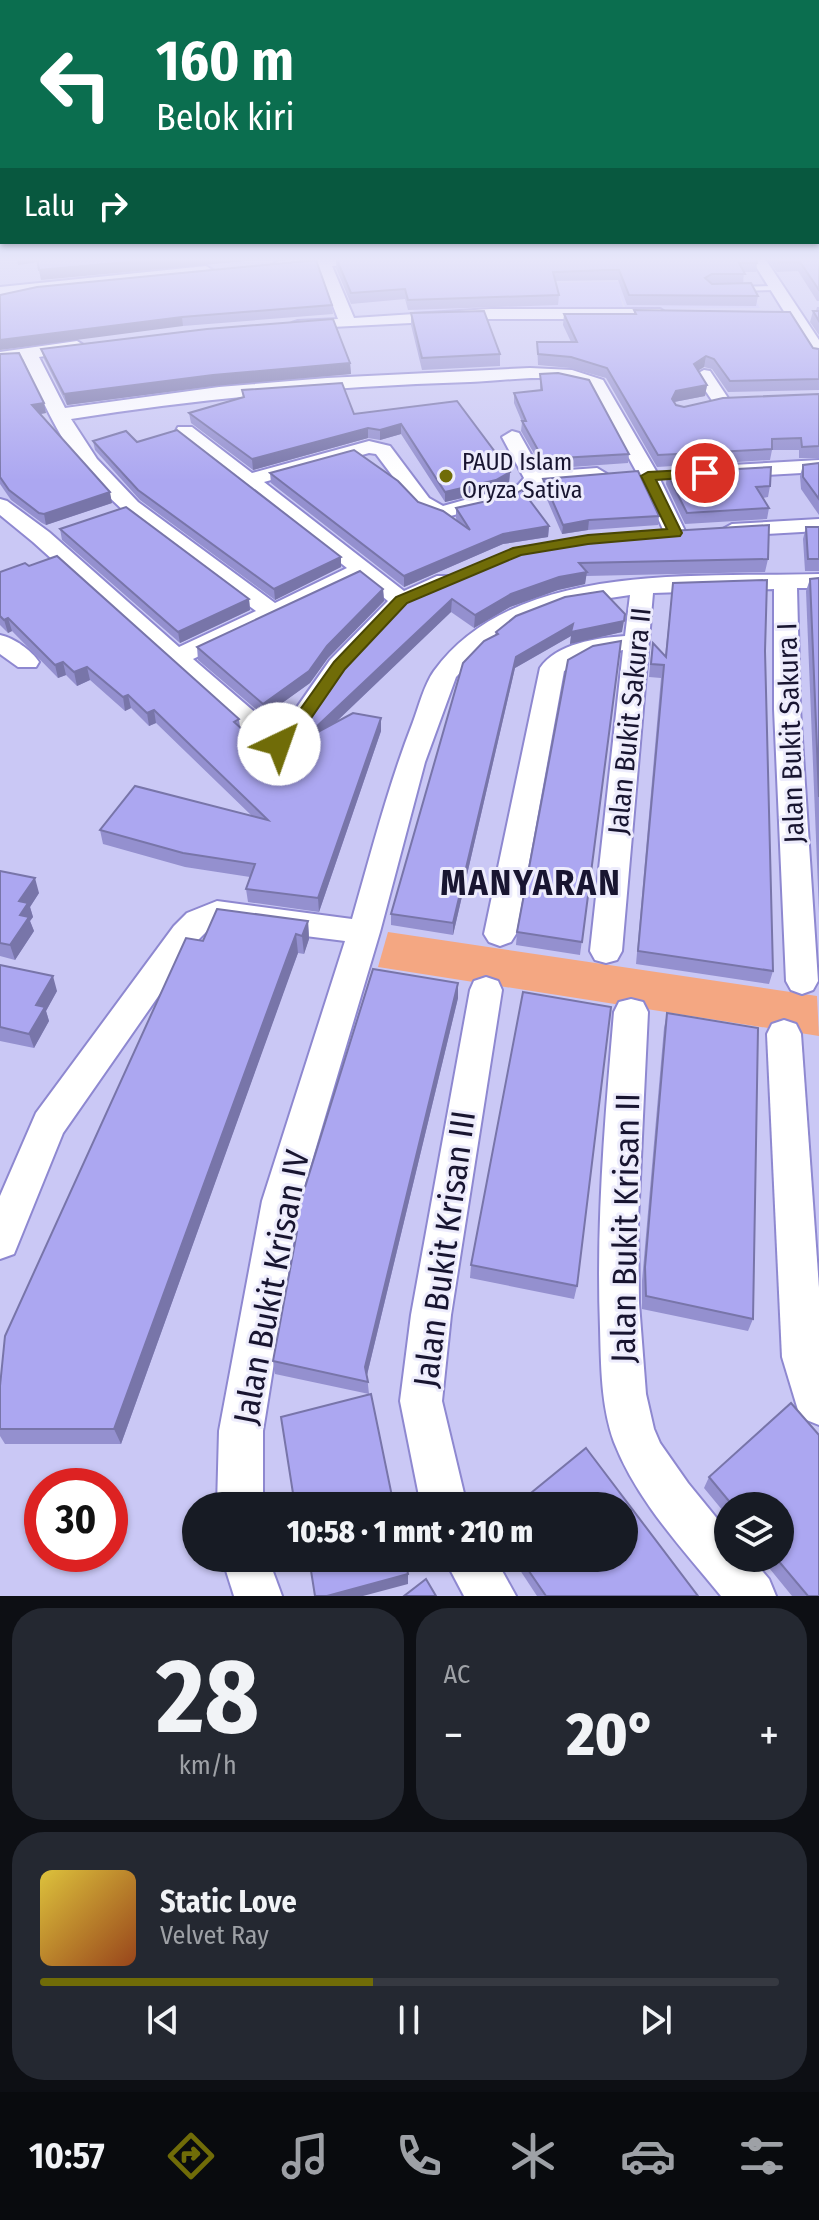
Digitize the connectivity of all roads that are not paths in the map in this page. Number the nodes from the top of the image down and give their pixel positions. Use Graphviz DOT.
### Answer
graph roads {
  1 [pos="802,331"];
  2 [pos="92,344"];
  3 [pos="28,352"];
  4 [pos="819,353"];
  5 [pos="0,357"];
  6 [pos="704,375"];
  7 [pos="700,405"];
  8 [pos="59,415"];
  9 [pos="185,431"];
  10 [pos="512,437"];
  11 [pos="819,466"];
  12 [pos="710,473"];
  13 [pos="640,474"];
  14 [pos="535,479"];
  15 [pos="249,480"];
  16 [pos="0,505"];
  17 [pos="20,522"];
  18 [pos="819,525"];
  19 [pos="71,527"];
  20 [pos="675,533"];
  21 [pos="646,535"];
  22 [pos="41,537"];
  23 [pos="34,565"];
  24 [pos="362,570"];
  25 [pos="466,571"];
  26 [pos="819,581"];
  27 [pos="785,582"];
  28 [pos="642,586"];
  29 [pos="402,600"];
  30 [pos="271,611"];
  31 [pos="637,641"];
  32 [pos="0,642"];
  33 [pos="174,659"];
  34 [pos="27,662"];
  35 [pos="364,932"];
  36 [pos="500,934"];
  37 [pos="606,951"];
  38 [pos="802,981"];
  39 [pos="486,990"];
  40 [pos="631,1012"];
  41 [pos="784,1034"];
  42 [pos="0,1241"];
  43 [pos="819,1404"];
  44 [pos="240,1492"];
  45 [pos="438,1492"];
  46 [pos="250,1572"];
  47 [pos="476,1572"];
  48 [pos="258,1596"];
  49 [pos="492,1596"];
  50 [pos="752,1596"];
  1 -- 4 [label="street"];
  2 -- 3 [label="street"];
  3 -- 5 [label="street"];
  3 -- 8 [label="street"];
  6 -- 7 [label="street"];
  8 -- 13 [label="street"];
  8 -- 30 [label="street"];
  9 -- 15 [label="street"];
  10 -- 14 [label="street"];
  11 -- 12 [label="street"];
  13 -- 14 [label="street"];
  13 -- 20 [label="street"];
  14 -- 15 [label="street"];
  15 -- 24 [label="street"];
  16 -- 17 [label="street"];
  17 -- 22 [label="street"];
  17 -- 23 [label="street"];
  18 -- 20 [label="street"];
  19 -- 22 [label="street"];
  20 -- 21 [label="street"];
  22 -- 33 [label="street"];
  24 -- 29 [label="street"];
  24 -- 30 [label="street"];
  25 -- 29 [label="street"];
  26 -- 27 [label="street, Jalan Bukit Krisan IV"];
  27 -- 28 [label="street, Jalan Bukit Krisan IV"];
  27 -- 38 [label="street, Jalan Bukit Sakura I"];
  28 -- 31 [label="street, Jalan Bukit Sakura II"];
  28 -- 35 [label="street, Jalan Bukit Krisan IV"];
  29 -- 33 [label="street"];
  30 -- 33 [label="street"];
  31 -- 36 [label="street"];
  31 -- 37 [label="street, Jalan Bukit Sakura II"];
  32 -- 34 [label="street"];
  35 -- 42 [label="street"];
  35 -- 44 [label="street, Jalan Bukit Krisan IV"];
  39 -- 45 [label="street, Jalan Bukit Krisan III"];
  40 -- 50 [label="street, Jalan Bukit Krisan II"];
  41 -- 43 [label="street"];
  46 -- 48 [label="street"];
  47 -- 49 [label="street"];
}
